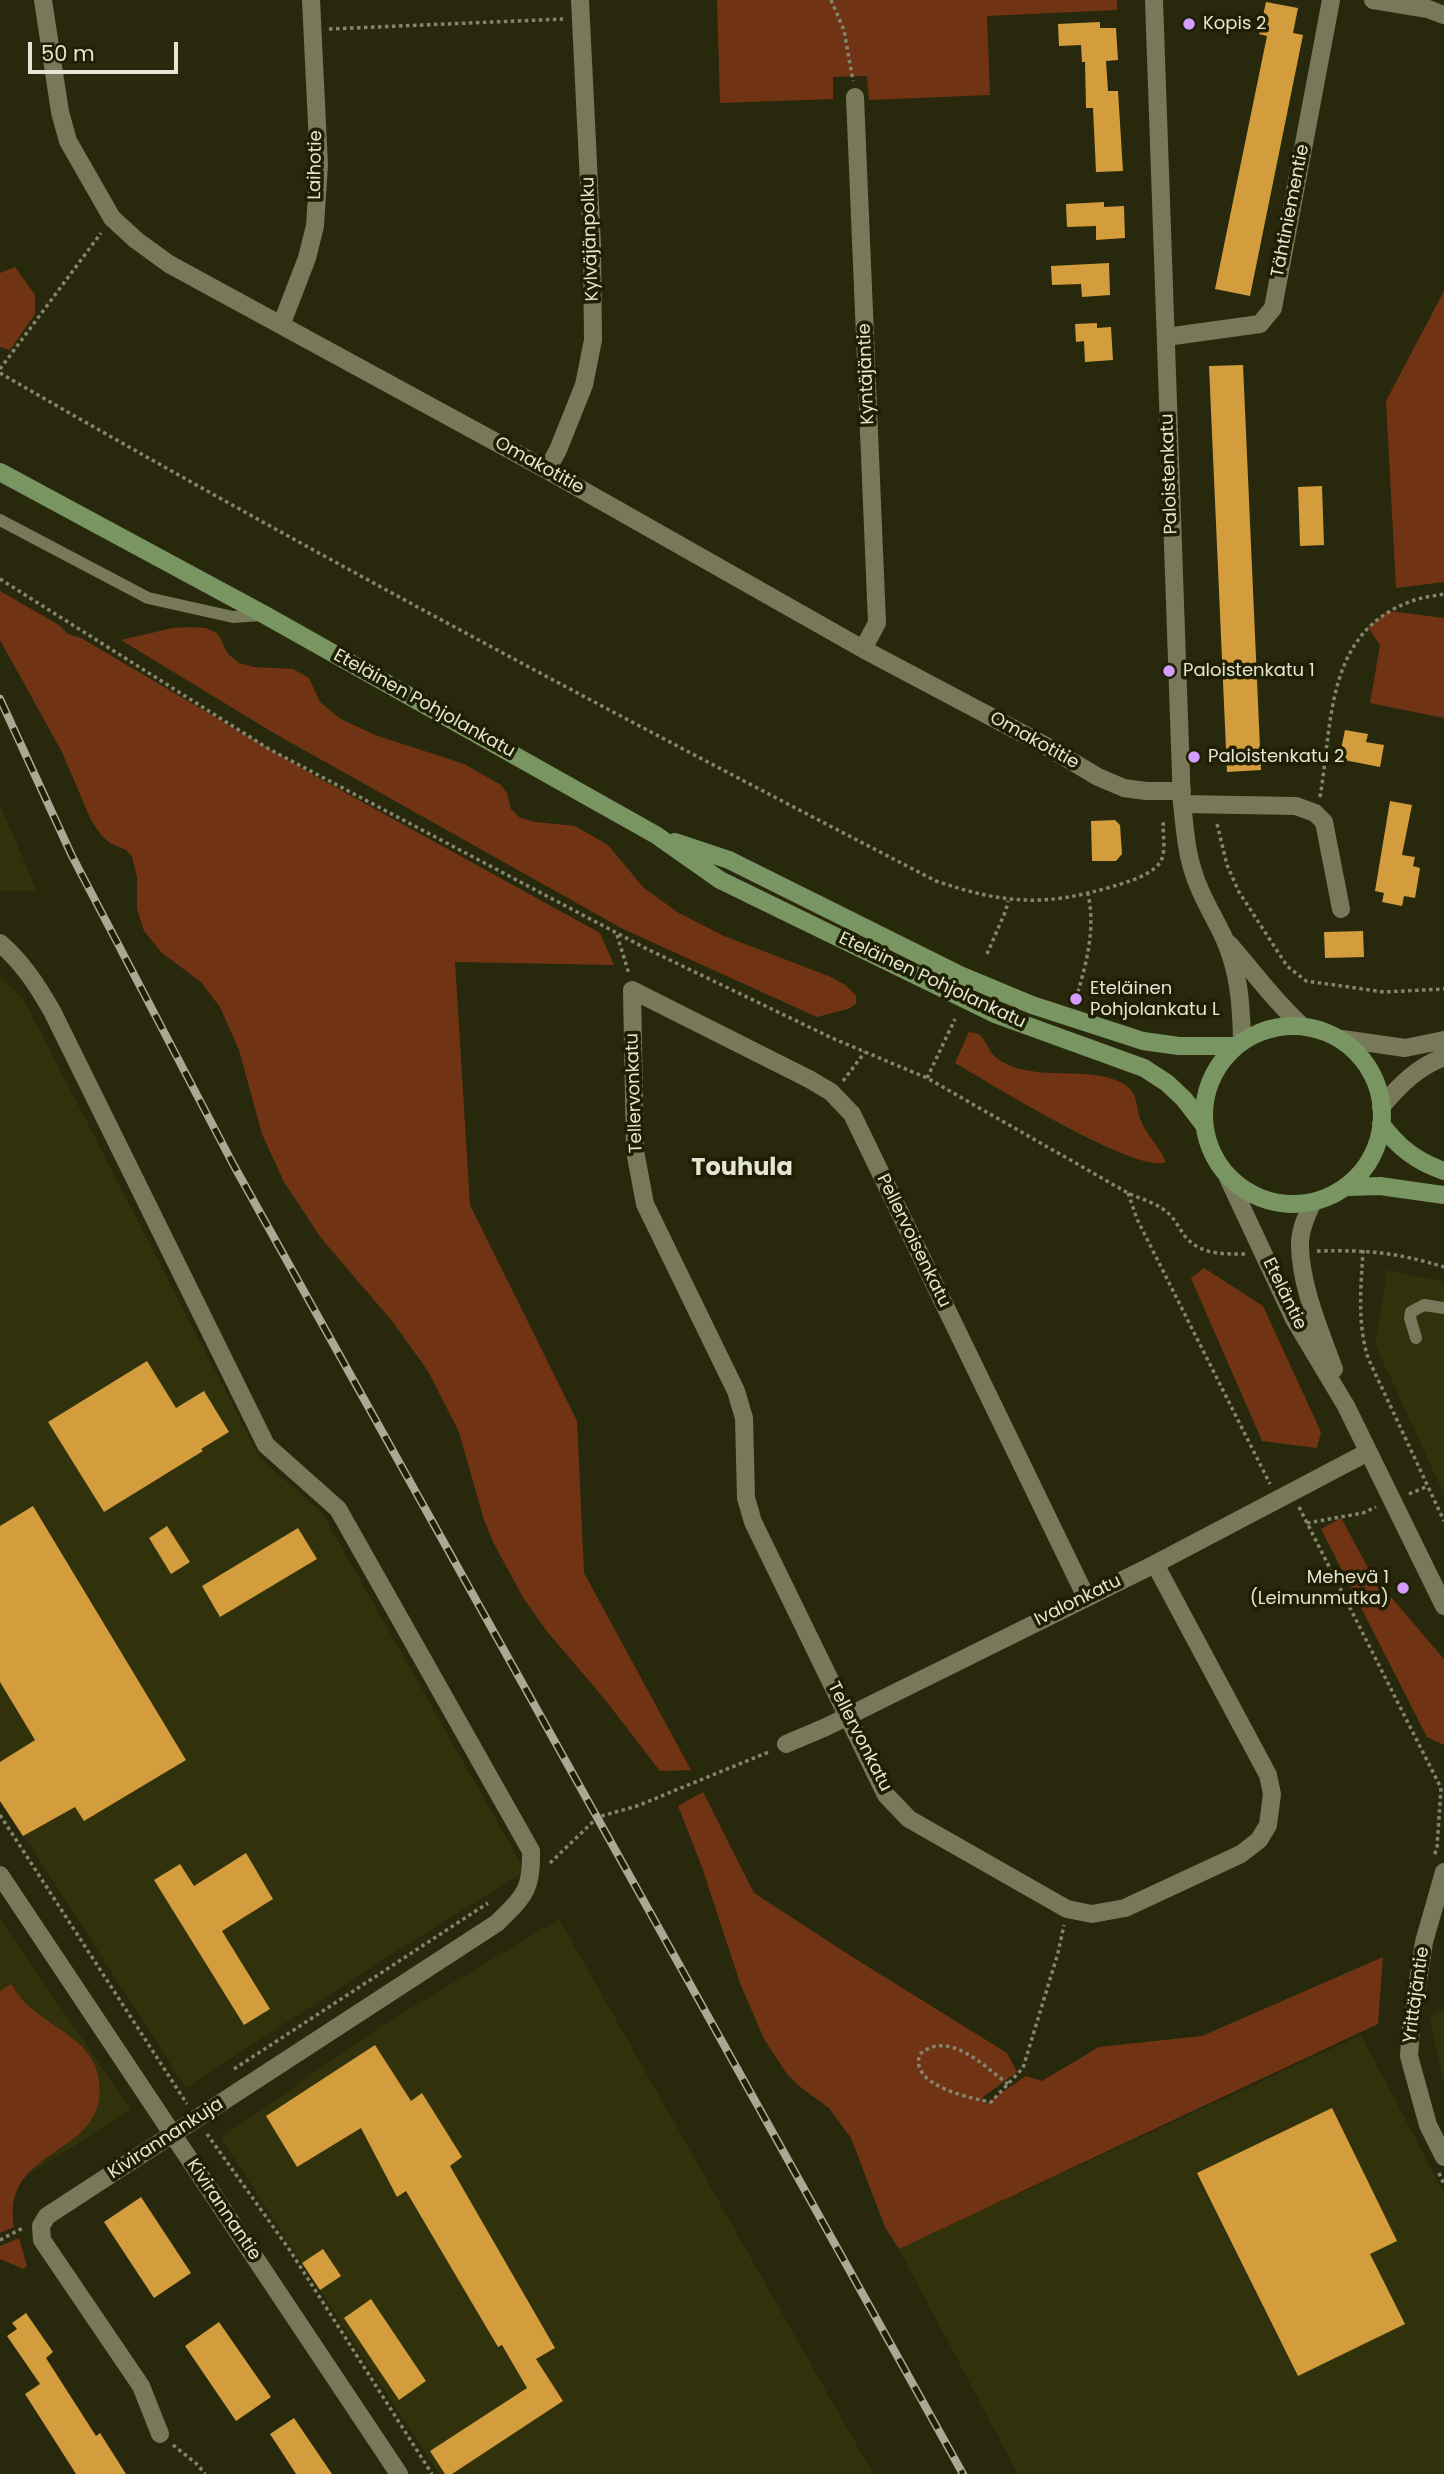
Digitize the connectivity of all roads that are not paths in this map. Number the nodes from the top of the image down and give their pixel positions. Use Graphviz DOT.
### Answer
graph roads {
  1 [pos="43,0"];
  2 [pos="312,0"];
  3 [pos="580,0"];
  4 [pos="1154,0"];
  5 [pos="1331,0"];
  6 [pos="1373,0"];
  7 [pos="1444,15"];
  8 [pos="855,97"];
  9 [pos="282,324"];
  10 [pos="1166,337"];
  11 [pos="547,470"];
  12 [pos="0,472"];
  13 [pos="0,520"];
  14 [pos="265,615"];
  15 [pos="863,649"];
  16 [pos="1182,798"];
  17 [pos="656,835"];
  18 [pos="1341,909"];
  19 [pos="1224,939"];
  20 [pos="0,943"];
  21 [pos="632,990"];
  22 [pos="1302,1026"];
  23 [pos="1342,1040"];
  24 [pos="1444,1040"];
  25 [pos="1238,1043"];
  26 [pos="1444,1057"];
  27 [pos="1381,1115"];
  28 [pos="1204,1125"];
  29 [pos="1444,1171"];
  30 [pos="1228,1178"];
  31 [pos="1348,1187"];
  32 [pos="1444,1195"];
  33 [pos="1311,1204"];
  34 [pos="1444,1308"];
  35 [pos="1416,1338"];
  36 [pos="1346,1405"];
  37 [pos="1368,1452"];
  38 [pos="1154,1564"];
  39 [pos="1086,1597"];
  40 [pos="1444,1606"];
  41 [pos="847,1716"];
  42 [pos="786,1744"];
  43 [pos="1444,1872"];
  44 [pos="0,1875"];
  45 [pos="173,2135"];
  46 [pos="1444,2157"];
  47 [pos="160,2434"];
  48 [pos="399,2474"];
  1 -- 9 [label="street, Omakotitie"];
  2 -- 9 [label="street, Laihotie"];
  3 -- 11 [label="street, Kylväjänpolku"];
  4 -- 10 [label="street, Paloistenkatu"];
  5 -- 10 [label="street, Tähtiniementie"];
  6 -- 7 [label="street"];
  8 -- 15 [label="street, Kyntäjäntie"];
  9 -- 11 [label="street, Omakotitie"];
  10 -- 16 [label="street, Paloistenkatu"];
  11 -- 15 [label="street, Omakotitie"];
  12 -- 14 [label="main road, Eteläinen Pohjolankatu"];
  13 -- 14 [label="lane"];
  14 -- 17 [label="main road, Eteläinen Pohjolankatu"];
  15 -- 16 [label="street, Omakotitie"];
  16 -- 18 [label="street, Omakotitie"];
  16 -- 19 [label="street, Paloistenkatu"];
  17 -- 25 [label="main road, Eteläinen Pohjolankatu"];
  17 -- 28 [label="main road, Eteläinen Pohjolankatu"];
  19 -- 22 [label="street, Paloistenkatu"];
  19 -- 25 [label="street, Paloistenkatu"];
  20 -- 45 [label="street, Kivirannankuja"];
  21 -- 39 [label="street, Pellervoisenkatu"];
  21 -- 41 [label="street, Tellervonkatu"];
  22 -- 23 [label="main road"];
  22 -- 25 [label="main road"];
  23 -- 24 [label="street"];
  23 -- 27 [label="main road"];
  25 -- 28 [label="main road"];
  26 -- 27 [label="street"];
  27 -- 29 [label="main road"];
  27 -- 31 [label="main road"];
  28 -- 30 [label="main road"];
  30 -- 33 [label="main road"];
  30 -- 36 [label="street, Eteläntie"];
  31 -- 32 [label="main road"];
  31 -- 33 [label="main road"];
  33 -- 36 [label="street, Eteläntie"];
  34 -- 35 [label="lane"];
  36 -- 37 [label="street, Eteläntie"];
  37 -- 38 [label="street, Ivalonkatu"];
  37 -- 40 [label="street, Eteläntie"];
  38 -- 39 [label="street, Ivalonkatu"];
  38 -- 41 [label="street, Tellervonkatu"];
  39 -- 41 [label="street, Ivalonkatu"];
  41 -- 42 [label="street, Ivalonkatu"];
  43 -- 46 [label="street, Yrittäjäntie"];
  44 -- 45 [label="street, Kivirannantie"];
  45 -- 47 [label="street, Kivirannankuja"];
  45 -- 48 [label="street, Kivirannantie"];
}
